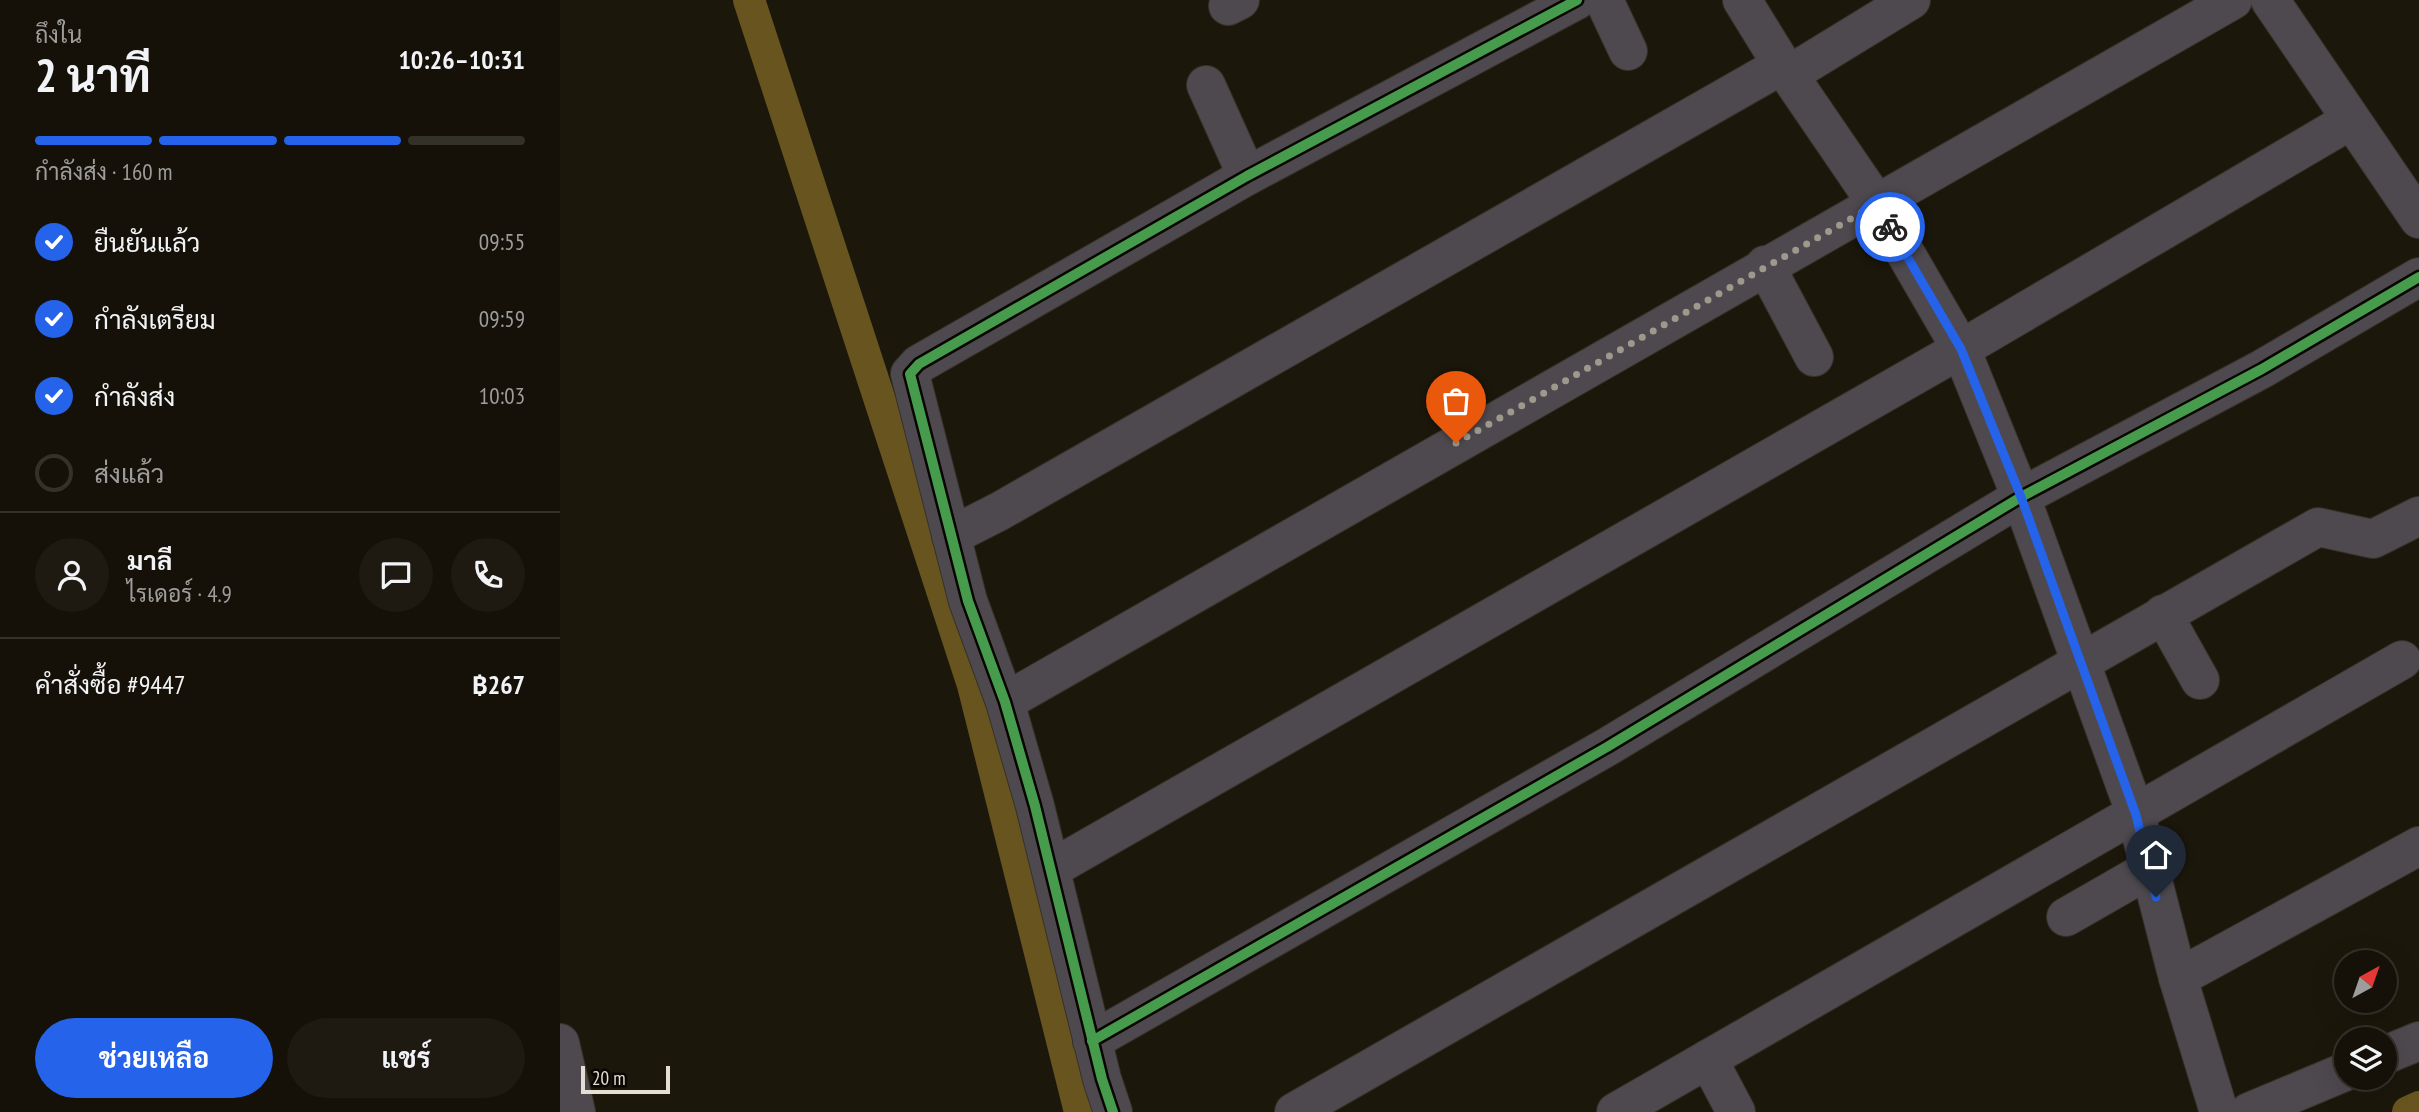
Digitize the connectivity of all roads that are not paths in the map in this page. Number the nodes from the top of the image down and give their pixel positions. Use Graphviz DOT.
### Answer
graph roads {
  1 [pos="1577,0"];
  2 [pos="1604,0"];
  3 [pos="1742,0"];
  4 [pos="1911,0"];
  5 [pos="2233,0"];
  6 [pos="2270,0"];
  7 [pos="1628,51"];
  8 [pos="1786,70"];
  9 [pos="1206,85"];
  10 [pos="2351,120"];
  11 [pos="1247,176"];
  12 [pos="1877,204"];
  13 [pos="2419,219"];
  14 [pos="1765,265"];
  15 [pos="2419,277"];
  16 [pos="1961,349"];
  17 [pos="1814,357"];
  18 [pos="2021,497"];
  19 [pos="2419,516"];
  20 [pos="951,536"];
  21 [pos="2163,614"];
  22 [pos="2402,660"];
  23 [pos="2079,662"];
  24 [pos="2200,680"];
  25 [pos="1005,702"];
  26 [pos="2136,815"];
  27 [pos="2419,846"];
  28 [pos="1051,869"];
  29 [pos="2148,870"];
  30 [pos="2066,917"];
  31 [pos="2178,978"];
  32 [pos="1093,1041"];
  33 [pos="2419,1041"];
  34 [pos="560,1042"];
  35 [pos="2397,1050"];
  36 [pos="1708,1059"];
  37 [pos="2334,1076"];
  38 [pos="576,1112"];
  39 [pos="1113,1112"];
  40 [pos="1294,1112"];
  41 [pos="1616,1112"];
  42 [pos="1735,1112"];
  43 [pos="2218,1112"];
  44 [pos="2249,1112"];
  1 -- 11 [label="street"];
  2 -- 7 [label="street"];
  3 -- 8 [label="street"];
  4 -- 8 [label="street"];
  5 -- 12 [label="street"];
  6 -- 10 [label="street"];
  8 -- 12 [label="street"];
  8 -- 20 [label="street"];
  9 -- 11 [label="street"];
  10 -- 13 [label="street"];
  10 -- 16 [label="street"];
  11 -- 20 [label="street"];
  12 -- 14 [label="street"];
  12 -- 16 [label="street"];
  14 -- 17 [label="street"];
  14 -- 25 [label="street"];
  15 -- 18 [label="street"];
  16 -- 18 [label="street"];
  16 -- 28 [label="street"];
  18 -- 23 [label="street"];
  18 -- 32 [label="street"];
  19 -- 21 [label="street"];
  20 -- 25 [label="street"];
  21 -- 23 [label="street"];
  21 -- 24 [label="street"];
  22 -- 26 [label="street"];
  23 -- 26 [label="street"];
  23 -- 40 [label="street"];
  25 -- 28 [label="street"];
  26 -- 29 [label="street"];
  26 -- 36 [label="street"];
  27 -- 31 [label="street"];
  28 -- 32 [label="street"];
  29 -- 30 [label="street"];
  29 -- 31 [label="street"];
  31 -- 43 [label="street"];
  32 -- 39 [label="street"];
  33 -- 35 [label="street"];
  34 -- 38 [label="street"];
  36 -- 41 [label="street"];
  36 -- 42 [label="street"];
  37 -- 44 [label="street"];
}
